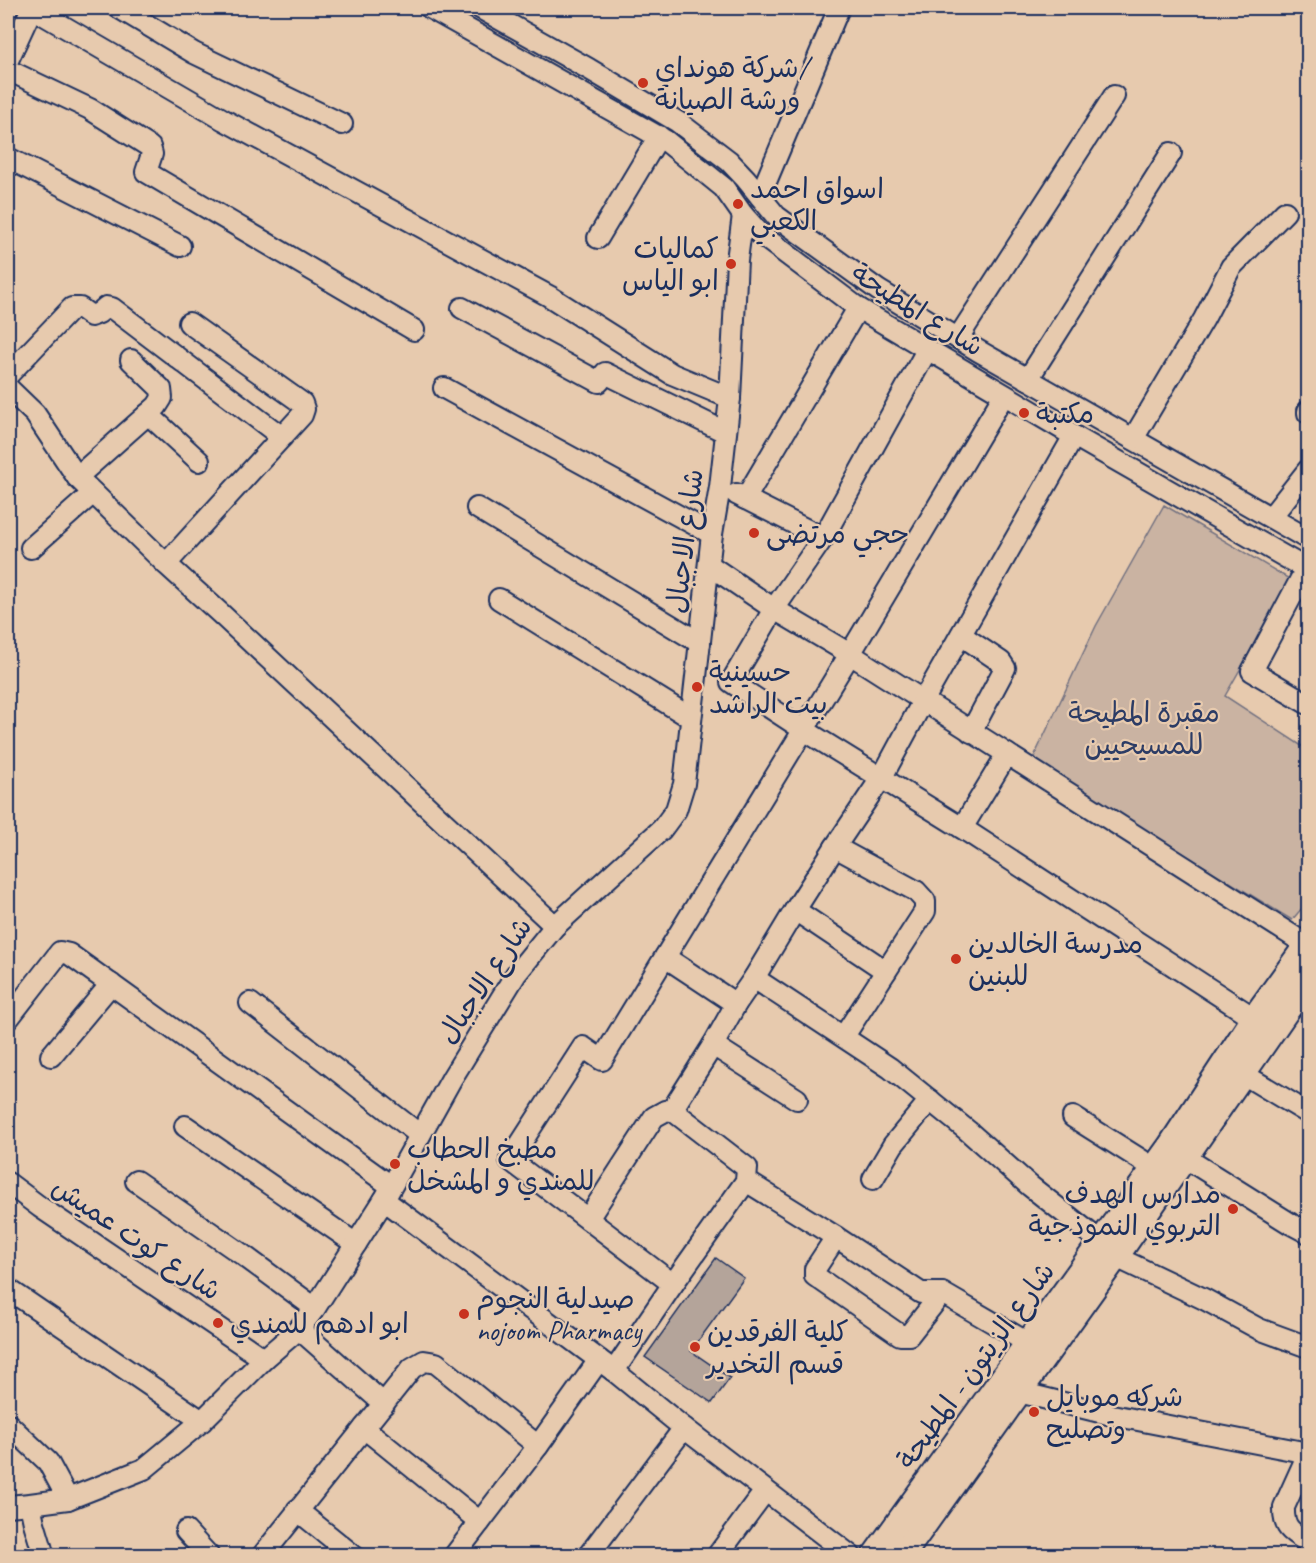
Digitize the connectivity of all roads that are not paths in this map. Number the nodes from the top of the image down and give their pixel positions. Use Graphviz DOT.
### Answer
graph roads {
  1 [pos="32,8"];
  2 [pos="119,8"];
  3 [pos="430,8"];
  4 [pos="480,8"];
  5 [pos="839,8"];
  6 [pos="8,60"];
  7 [pos="589,69"];
  8 [pos="8,70"];
  9 [pos="576,89"];
  10 [pos="1114,96"];
  11 [pos="342,123"];
  12 [pos="659,136"];
  13 [pos="1171,153"];
  14 [pos="8,158"];
  15 [pos="760,196"];
  16 [pos="1285,212"];
  17 [pos="743,215"];
  18 [pos="598,238"];
  19 [pos="180,246"];
  20 [pos="462,308"];
  21 [pos="858,308"];
  22 [pos="189,323"];
  23 [pos="414,330"];
  24 [pos="958,338"];
  25 [pos="927,350"];
  26 [pos="976,350"];
  27 [pos="130,360"];
  28 [pos="963,372"];
  29 [pos="8,375"];
  30 [pos="1028,379"];
  31 [pos="8,388"];
  32 [pos="444,388"];
  33 [pos="1004,395"];
  34 [pos="730,398"];
  35 [pos="148,414"];
  36 [pos="725,432"];
  37 [pos="1074,436"];
  38 [pos="282,437"];
  39 [pos="1133,439"];
  40 [pos="199,461"];
  41 [pos="1308,470"];
  42 [pos="77,477"];
  43 [pos="720,487"];
  44 [pos="93,493"];
  45 [pos="745,499"];
  46 [pos="477,508"];
  47 [pos="1270,517"];
  48 [pos="712,534"];
  49 [pos="823,538"];
  50 [pos="1308,539"];
  51 [pos="32,548"];
  52 [pos="166,564"];
  53 [pos="709,566"];
  54 [pos="1307,570"];
  55 [pos="499,598"];
  56 [pos="774,609"];
  57 [pos="961,635"];
  58 [pos="700,643"];
  59 [pos="850,654"];
  60 [pos="923,701"];
  61 [pos="1308,704"];
  62 [pos="691,718"];
  63 [pos="804,730"];
  64 [pos="971,732"];
  65 [pos="1007,754"];
  66 [pos="882,777"];
  67 [pos="962,828"];
  68 [pos="835,847"];
  69 [pos="795,910"];
  70 [pos="555,926"];
  71 [pos="1308,944"];
  72 [pos="665,957"];
  73 [pos="886,971"];
  74 [pos="754,978"];
  75 [pos="1308,980"];
  76 [pos="111,984"];
  77 [pos="250,1003"];
  78 [pos="736,1004"];
  79 [pos="1254,1018"];
  80 [pos="8,1019"];
  81 [pos="844,1036"];
  82 [pos="713,1045"];
  83 [pos="51,1056"];
  84 [pos="1243,1074"];
  85 [pos="797,1099"];
  86 [pos="930,1100"];
  87 [pos="672,1110"];
  88 [pos="1308,1113"];
  89 [pos="1073,1117"];
  90 [pos="185,1126"];
  91 [pos="420,1135"];
  92 [pos="1184,1157"];
  93 [pos="1154,1168"];
  94 [pos="873,1179"];
  95 [pos="136,1181"];
  96 [pos="746,1181"];
  97 [pos="8,1184"];
  98 [pos="388,1193"];
  99 [pos="588,1220"];
  100 [pos="1308,1233"];
  101 [pos="836,1237"];
  102 [pos="356,1244"];
  103 [pos="1109,1249"];
  104 [pos="673,1284"];
  105 [pos="8,1289"];
  106 [pos="942,1293"];
  107 [pos="315,1308"];
  108 [pos="299,1329"];
  109 [pos="1028,1343"];
  110 [pos="1308,1347"];
  111 [pos="264,1359"];
  112 [pos="607,1366"];
  113 [pos="1019,1392"];
  114 [pos="384,1404"];
  115 [pos="202,1421"];
  116 [pos="8,1424"];
  117 [pos="364,1428"];
  118 [pos="684,1428"];
  119 [pos="538,1446"];
  120 [pos="1308,1454"];
  121 [pos="765,1491"];
  122 [pos="68,1499"];
  123 [pos="30,1504"];
  124 [pos="8,1506"];
  125 [pos="297,1510"];
  126 [pos="480,1522"];
  127 [pos="186,1531"];
  128 [pos="1308,1542"];
  129 [pos="911,1552"];
  130 [pos="44,1556"];
  131 [pos="209,1556"];
  132 [pos="262,1556"];
  133 [pos="354,1556"];
  134 [pos="454,1556"];
  135 [pos="588,1556"];
  136 [pos="717,1556"];
  137 [pos="851,1556"];
  138 [pos="874,1556"];
  1 -- 6 [label="street"];
  1 -- 34 [label="street"];
  2 -- 11 [label="street"];
  3 -- 9 [label="street, شارع المطيحة"];
  4 -- 7 [label="street, شارع المطيحة"];
  5 -- 15 [label="street"];
  7 -- 9 [label="street"];
  7 -- 15 [label="street, شارع المطيحة"];
  8 -- 23 [label="street"];
  9 -- 12 [label="street, شارع المطيحة"];
  10 -- 24 [label="street"];
  12 -- 17 [label="street, شارع المطيحة"];
  12 -- 18 [label="street"];
  13 -- 30 [label="street"];
  14 -- 19 [label="street"];
  15 -- 24 [label="street, شارع المطيحة"];
  16 -- 39 [label="street"];
  17 -- 21 [label="street, شارع المطيحة"];
  17 -- 34 [label="street, شارع الاجبال"];
  20 -- 36 [label="street"];
  21 -- 25 [label="street, شارع المطيحة"];
  21 -- 45 [label="street"];
  22 -- 38 [label="street"];
  24 -- 26 [label="street, شارع المطيحة"];
  25 -- 28 [label="street, شارع المطيحة"];
  25 -- 49 [label="street"];
  26 -- 28 [label="street"];
  26 -- 30 [label="street, شارع المطيحة"];
  27 -- 35 [label="street"];
  28 -- 33 [label="street, شارع المطيحة"];
  29 -- 38 [label="street"];
  30 -- 39 [label="street, شارع المطيحة"];
  31 -- 42 [label="street"];
  32 -- 48 [label="street"];
  33 -- 37 [label="street, شارع المطيحة"];
  33 -- 59 [label="street"];
  34 -- 36 [label="street, شارع الاجبال"];
  35 -- 40 [label="street"];
  35 -- 42 [label="street"];
  36 -- 43 [label="street, شارع الاجبال"];
  37 -- 54 [label="street, شارع المطيحة"];
  37 -- 57 [label="street"];
  38 -- 52 [label="street"];
  39 -- 47 [label="street, شارع المطيحة"];
  41 -- 47 [label="street"];
  42 -- 44 [label="street"];
  43 -- 45 [label="street"];
  43 -- 48 [label="street, شارع الاجبال"];
  44 -- 51 [label="street"];
  44 -- 52 [label="street"];
  45 -- 49 [label="street"];
  46 -- 58 [label="street"];
  47 -- 50 [label="street, شارع المطيحة"];
  48 -- 53 [label="street, شارع الاجبال"];
  49 -- 56 [label="street"];
  52 -- 70 [label="street"];
  53 -- 56 [label="street"];
  53 -- 58 [label="street, شارع الاجبال"];
  54 -- 61 [label="street"];
  55 -- 62 [label="street"];
  56 -- 59 [label="street"];
  56 -- 63 [label="street"];
  57 -- 60 [label="street"];
  57 -- 64 [label="street"];
  58 -- 62 [label="street, شارع الاجبال"];
  59 -- 60 [label="street"];
  59 -- 63 [label="street"];
  60 -- 64 [label="street"];
  60 -- 66 [label="street"];
  62 -- 70 [label="street, شارع الاجبال"];
  63 -- 66 [label="street"];
  63 -- 72 [label="street"];
  64 -- 65 [label="street"];
  65 -- 67 [label="street"];
  65 -- 71 [label="street"];
  66 -- 67 [label="street"];
  66 -- 68 [label="street"];
  67 -- 79 [label="street"];
  68 -- 69 [label="street"];
  68 -- 73 [label="street"];
  69 -- 73 [label="street"];
  69 -- 74 [label="street"];
  70 -- 91 [label="street, شارع الاجبال"];
  71 -- 79 [label="main road, شارع الزيتون - المطيحة"];
  72 -- 78 [label="street"];
  72 -- 99 [label="street"];
  73 -- 81 [label="street"];
  74 -- 78 [label="street"];
  74 -- 81 [label="street"];
  75 -- 84 [label="main road, شارع الزيتون - المطيحة"];
  76 -- 80 [label="street"];
  76 -- 83 [label="street"];
  76 -- 98 [label="street"];
  77 -- 91 [label="street"];
  78 -- 82 [label="street"];
  79 -- 93 [label="main road, شارع الزيتون - المطيحة"];
  81 -- 86 [label="street"];
  82 -- 85 [label="street"];
  82 -- 87 [label="street"];
  84 -- 88 [label="street"];
  84 -- 92 [label="main road, شارع الزيتون - المطيحة"];
  86 -- 94 [label="street"];
  86 -- 103 [label="street"];
  87 -- 96 [label="street"];
  87 -- 99 [label="street"];
  89 -- 93 [label="street"];
  90 -- 102 [label="street"];
  91 -- 98 [label="street, شارع الاجبال"];
  92 -- 100 [label="street"];
  92 -- 103 [label="main road, شارع الزيتون - المطيحة"];
  93 -- 103 [label="main road, شارع الزيتون - المطيحة"];
  95 -- 107 [label="street"];
  96 -- 101 [label="street"];
  96 -- 104 [label="street"];
  97 -- 111 [label="street, شارع كوت عميش"];
  98 -- 102 [label="street, شارع الاجبال"];
  98 -- 112 [label="street"];
  99 -- 104 [label="street"];
  101 -- 106 [label="street"];
  101 -- 106 [label="street"];
  102 -- 107 [label="street, شارع الاجبال"];
  103 -- 109 [label="main road, شارع الزيتون - المطيحة"];
  103 -- 110 [label="street"];
  103 -- 113 [label="main road, شارع الزيتون - المطيحة"];
  104 -- 112 [label="street"];
  105 -- 115 [label="street"];
  106 -- 109 [label="street"];
  107 -- 108 [label="street, شارع الاجبال"];
  108 -- 111 [label="street, شارع الاجبال"];
  108 -- 114 [label="street"];
  109 -- 138 [label="main road, شارع الزيتون - المطيحة"];
  111 -- 115 [label="street, شارع الاجبال"];
  112 -- 118 [label="street"];
  112 -- 119 [label="street"];
  113 -- 120 [label="street"];
  113 -- 129 [label="main road, شارع الزيتون - المطيحة"];
  114 -- 117 [label="street"];
  114 -- 119 [label="street"];
  115 -- 122 [label="street, شارع الاجبال"];
  116 -- 122 [label="street"];
  117 -- 125 [label="street"];
  117 -- 126 [label="street"];
  118 -- 121 [label="street"];
  118 -- 135 [label="street"];
  119 -- 126 [label="street"];
  120 -- 128 [label="street"];
  121 -- 136 [label="street"];
  121 -- 137 [label="street"];
  122 -- 123 [label="street, شارع الاجبال"];
  123 -- 124 [label="street, شارع الاجبال"];
  123 -- 130 [label="street"];
  125 -- 132 [label="street"];
  125 -- 133 [label="street"];
  126 -- 134 [label="street"];
  127 -- 131 [label="street"];
}
